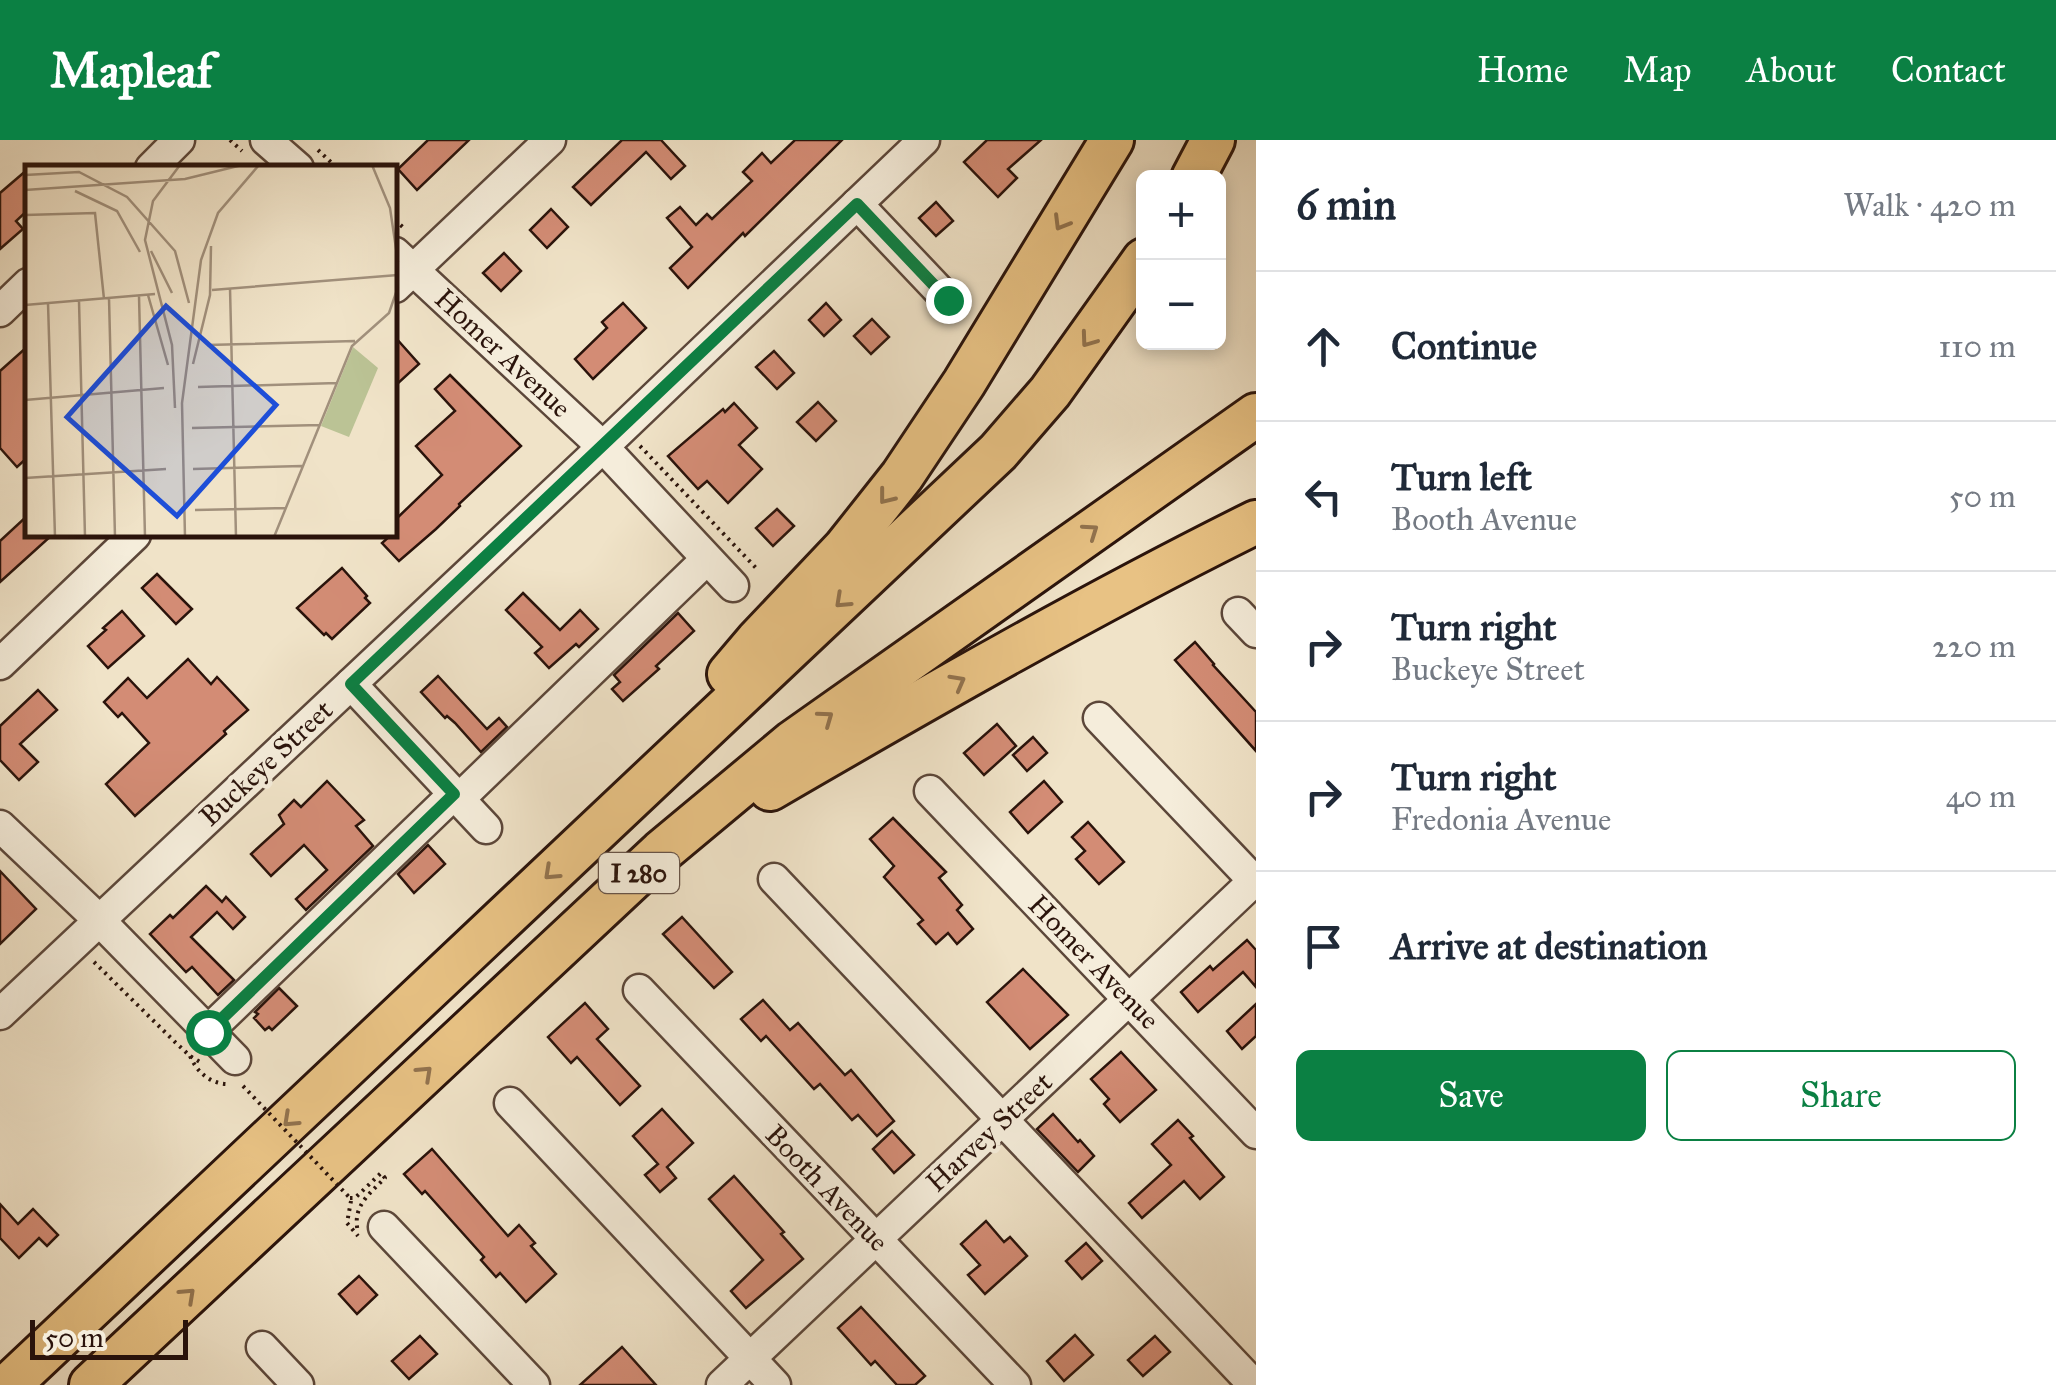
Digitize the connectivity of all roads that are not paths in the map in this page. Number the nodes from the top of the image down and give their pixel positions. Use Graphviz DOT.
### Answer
graph roads {
  1 [pos="180,140"];
  2 [pos="266,140"];
  3 [pos="550,140"];
  4 [pos="924,140"];
  5 [pos="1112,140"];
  6 [pos="1213,140"];
  7 [pos="307,158"];
  8 [pos="153,165"];
  9 [pos="1197,170"];
  10 [pos="857,204"];
  11 [pos="401,270"];
  12 [pos="1136,271"];
  13 [pos="25,287"];
  14 [pos="948,300"];
  15 [pos="0,310"];
  16 [pos="1250,417"];
  17 [pos="618,447"];
  18 [pos="1256,522"];
  19 [pos="132,538"];
  20 [pos="707,559"];
  21 [pos="745,578"];
  22 [pos="0,664"];
  23 [pos="351,684"];
  24 [pos="1100,718"];
  25 [pos="930,791"];
  26 [pos="456,796"];
  27 [pos="622,806"];
  28 [pos="0,826"];
  29 [pos="486,828"];
  30 [pos="661,852"];
  31 [pos="774,878"];
  32 [pos="1255,881"];
  33 [pos="99,920"];
  34 [pos="639,990"];
  35 [pos="1130,999"];
  36 [pos="0,1014"];
  37 [pos="199,1044"];
  38 [pos="234,1077"];
  39 [pos="510,1103"];
  40 [pos="1002,1120"];
  41 [pos="1256,1133"];
  42 [pos="371,1231"];
  43 [pos="876,1239"];
  44 [pos="262,1348"];
  45 [pos="750,1359"];
  46 [pos="9,1385"];
  47 [pos="91,1385"];
  48 [pos="298,1385"];
  49 [pos="534,1385"];
  50 [pos="722,1385"];
  51 [pos="775,1385"];
  52 [pos="1014,1385"];
  53 [pos="1254,1385"];
  1 -- 8 [label="street"];
  2 -- 7 [label="street"];
  3 -- 11 [label="street"];
  4 -- 10 [label="street, Buckeye Street"];
  5 -- 27 [label="highway, one-way"];
  6 -- 9 [label="highway"];
  10 -- 14 [label="street"];
  10 -- 17 [label="street, Buckeye Street"];
  11 -- 17 [label="street, Homer Avenue"];
  12 -- 27 [label="highway, I 280, one-way"];
  13 -- 15 [label="street"];
  30 -- 16 [label="highway, I 280, one-way"];
  17 -- 20 [label="street, Homer Avenue"];
  17 -- 23 [label="street, Buckeye Street"];
  30 -- 18 [label="highway, one-way"];
  19 -- 22 [label="street"];
  20 -- 21 [label="street, Homer Avenue"];
  20 -- 26 [label="street"];
  23 -- 26 [label="street"];
  23 -- 33 [label="street, Buckeye Street"];
  24 -- 32 [label="street"];
  25 -- 35 [label="street, Homer Avenue"];
  26 -- 29 [label="street"];
  26 -- 37 [label="street"];
  27 -- 46 [label="highway, I 280, one-way"];
  28 -- 33 [label="street"];
  47 -- 30 [label="highway, I 280, one-way"];
  31 -- 40 [label="street"];
  32 -- 35 [label="street, Harvey Street"];
  33 -- 36 [label="street, Buckeye Street"];
  33 -- 37 [label="street"];
  34 -- 43 [label="street, Booth Avenue"];
  35 -- 40 [label="street, Harvey Street"];
  35 -- 41 [label="street, Homer Avenue"];
  37 -- 38 [label="street"];
  39 -- 45 [label="street"];
  40 -- 43 [label="street, Harvey Street"];
  40 -- 53 [label="street"];
  42 -- 49 [label="street"];
  43 -- 45 [label="street, Harvey Street"];
  43 -- 52 [label="street, Booth Avenue"];
  44 -- 48 [label="street"];
  45 -- 50 [label="street, Harvey Street"];
  45 -- 51 [label="street"];
}
